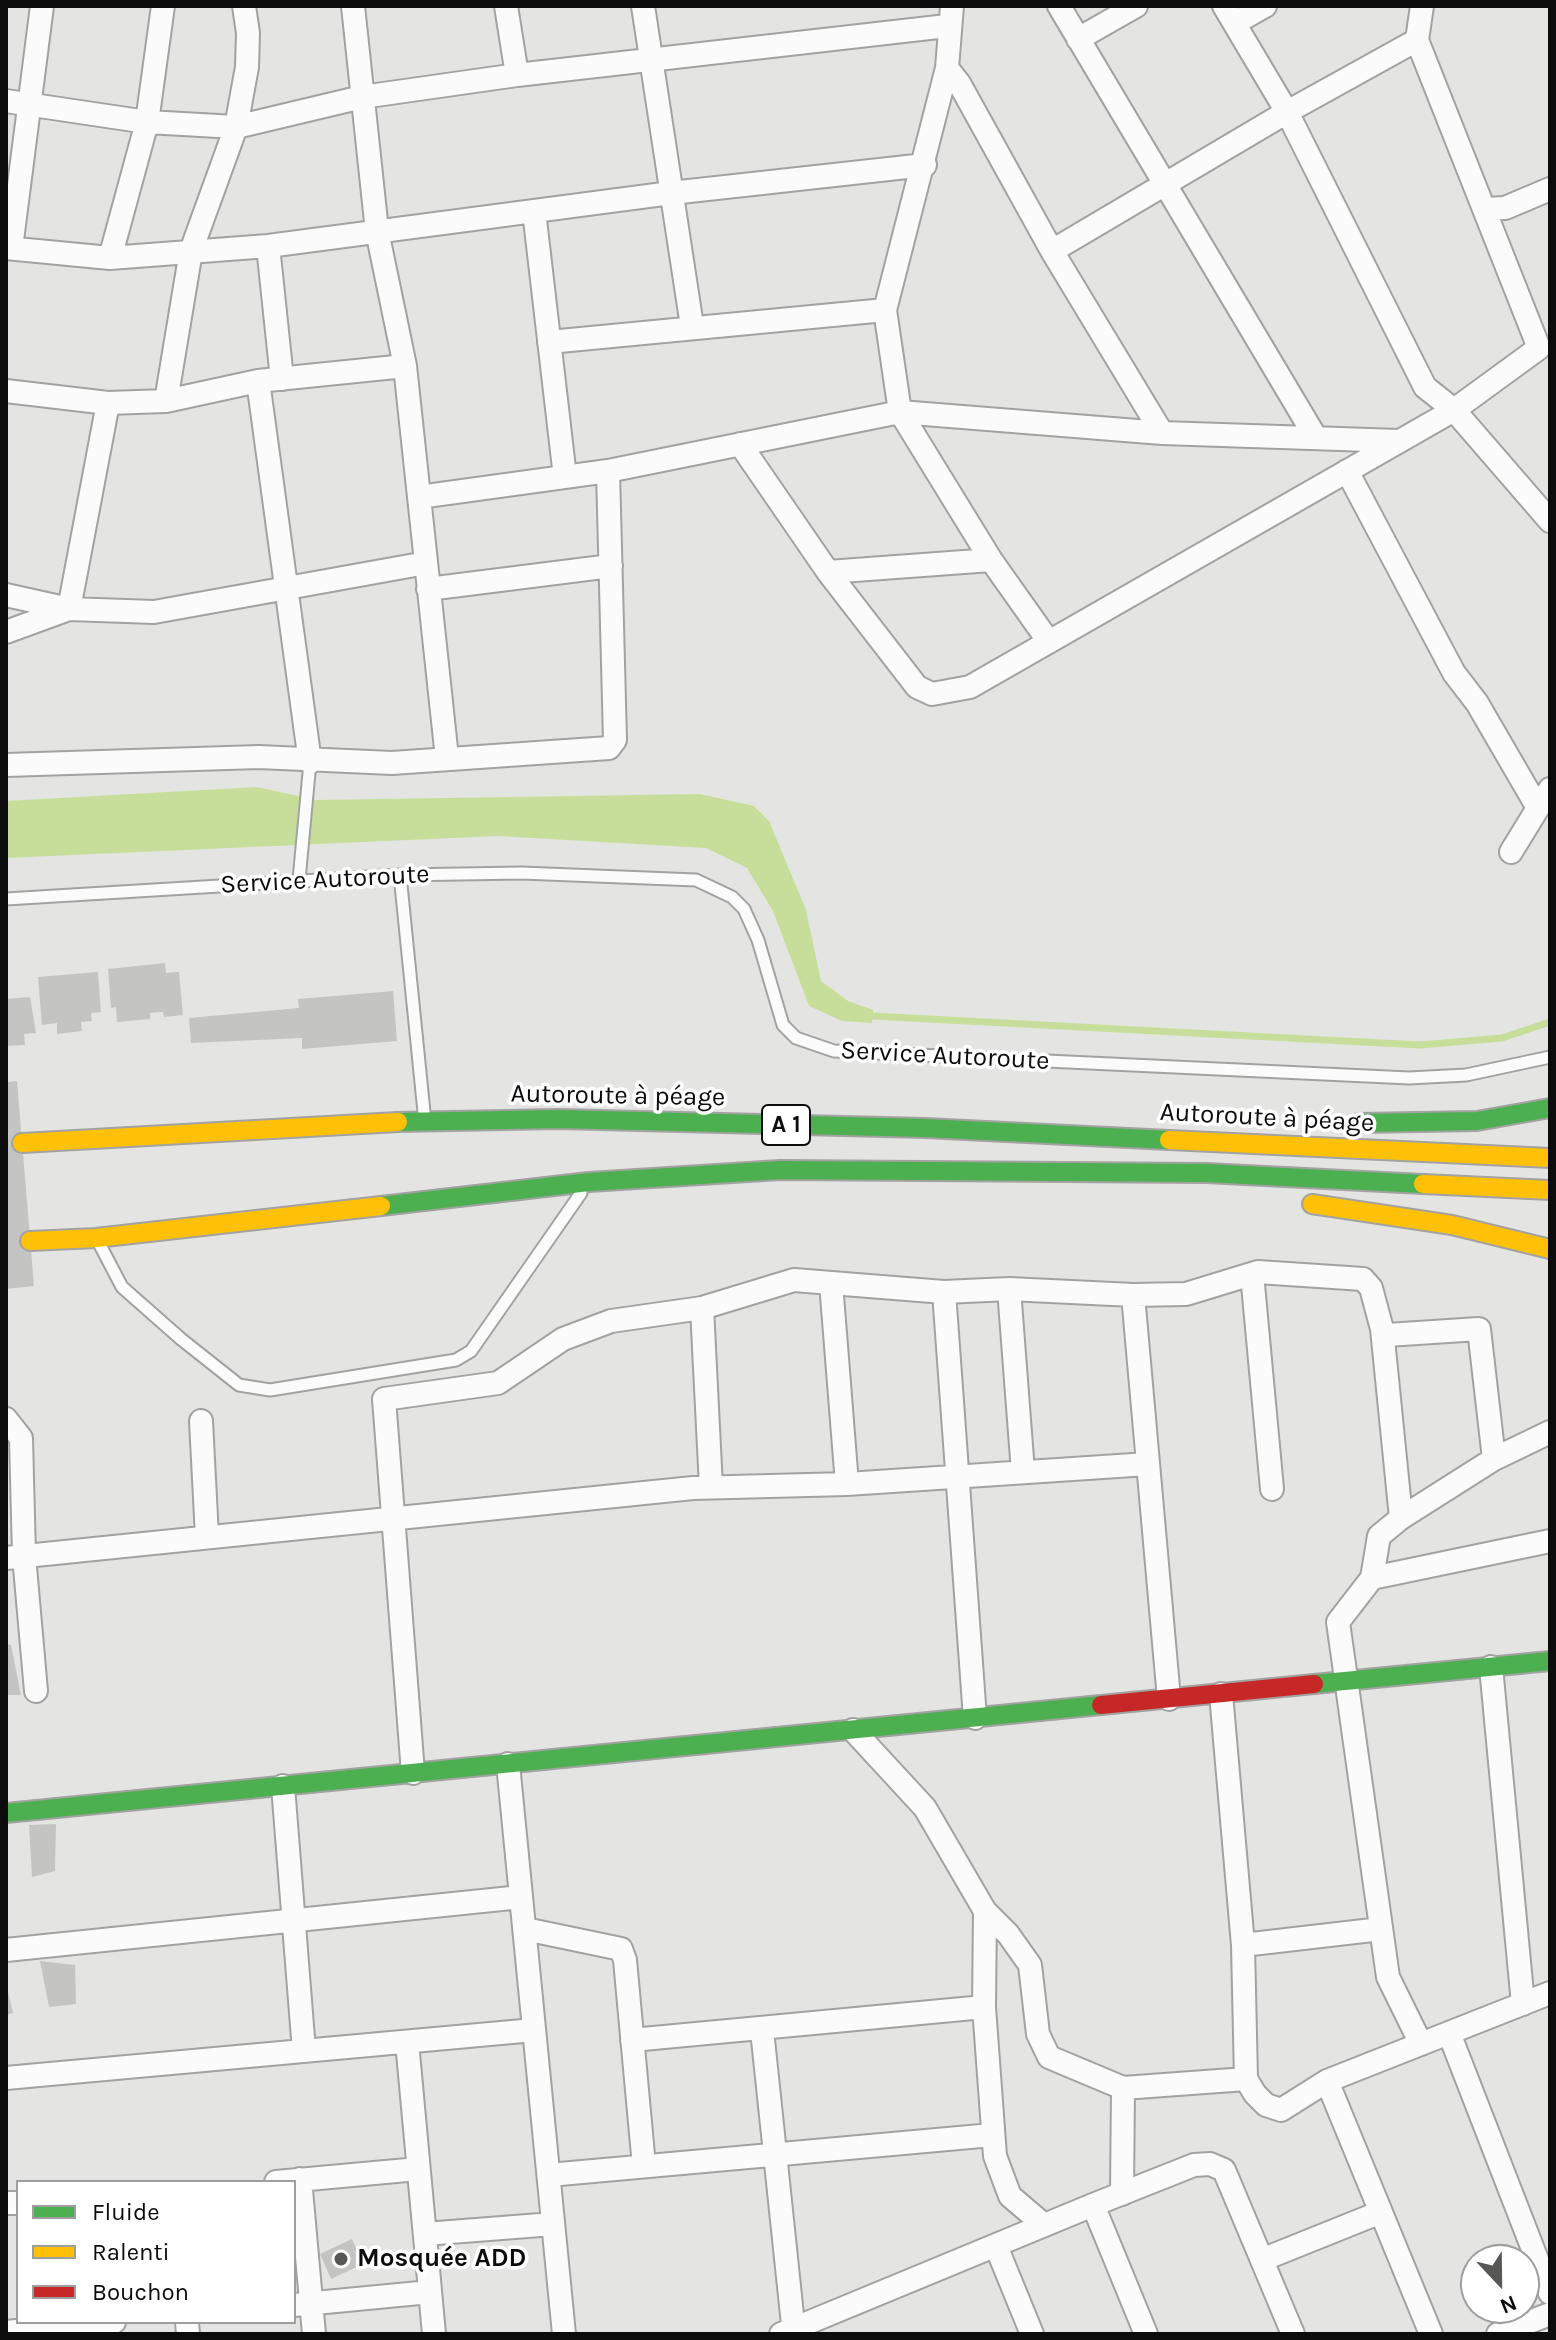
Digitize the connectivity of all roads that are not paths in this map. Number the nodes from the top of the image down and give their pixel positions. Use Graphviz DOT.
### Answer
graph roads {
  1 [pos="42,6"];
  2 [pos="163,6"];
  3 [pos="244,6"];
  4 [pos="353,6"];
  5 [pos="506,6"];
  6 [pos="643,6"];
  7 [pos="1059,6"];
  8 [pos="1136,6"];
  9 [pos="1265,6"];
  10 [pos="1422,6"];
  11 [pos="1230,14"];
  12 [pos="950,16"];
  13 [pos="1078,39"];
  14 [pos="1417,40"];
  15 [pos="650,60"];
  16 [pos="947,68"];
  17 [pos="517,75"];
  18 [pos="362,97"];
  19 [pos="6,101"];
  20 [pos="29,104"];
  21 [pos="1287,112"];
  22 [pos="147,122"];
  23 [pos="236,127"];
  24 [pos="925,165"];
  25 [pos="1166,184"];
  26 [pos="1550,189"];
  27 [pos="671,193"];
  28 [pos="1485,209"];
  29 [pos="534,211"];
  30 [pos="377,231"];
  31 [pos="268,246"];
  32 [pos="8,248"];
  33 [pos="191,251"];
  34 [pos="1052,251"];
  35 [pos="110,258"];
  36 [pos="885,310"];
  37 [pos="692,326"];
  38 [pos="549,342"];
  39 [pos="1545,345"];
  40 [pos="405,366"];
  41 [pos="282,379"];
  42 [pos="258,381"];
  43 [pos="6,391"];
  44 [pos="166,401"];
  45 [pos="108,403"];
  46 [pos="1454,410"];
  47 [pos="900,412"];
  48 [pos="1162,433"];
  49 [pos="1316,438"];
  50 [pos="1399,441"];
  51 [pos="740,444"];
  52 [pos="608,471"];
  53 [pos="1347,471"];
  54 [pos="565,477"];
  55 [pos="419,497"];
  56 [pos="1550,521"];
  57 [pos="991,560"];
  58 [pos="426,563"];
  59 [pos="611,566"];
  60 [pos="828,572"];
  61 [pos="286,586"];
  62 [pos="428,589"];
  63 [pos="6,595"];
  64 [pos="69,609"];
  65 [pos="6,632"];
  66 [pos="1049,642"];
  67 [pos="447,758"];
  68 [pos="310,762"];
  69 [pos="6,765"];
  70 [pos="1544,798"];
  71 [pos="1511,852"];
  72 [pos="400,875"];
  73 [pos="299,880"];
  74 [pos="6,899"];
  75 [pos="1550,1057"];
  76 [pos="1550,1108"];
  77 [pos="425,1121"];
  78 [pos="1335,1123"];
  79 [pos="1240,1124"];
  80 [pos="925,1128"];
  81 [pos="22,1143"];
  82 [pos="1550,1158"];
  83 [pos="961,1172"];
  84 [pos="589,1182"];
  85 [pos="1550,1190"];
  86 [pos="1177,1192"];
  87 [pos="1285,1202"];
  88 [pos="96,1238"];
  89 [pos="30,1241"];
  90 [pos="1550,1249"];
  91 [pos="1252,1274"];
  92 [pos="831,1283"];
  93 [pos="1009,1289"];
  94 [pos="944,1292"];
  95 [pos="1133,1295"];
  96 [pos="702,1308"];
  97 [pos="1382,1329"];
  98 [pos="6,1419"];
  99 [pos="201,1421"];
  100 [pos="1550,1432"];
  101 [pos="1494,1459"];
  102 [pos="1148,1464"];
  103 [pos="1023,1472"];
  104 [pos="959,1477"];
  105 [pos="847,1484"];
  106 [pos="711,1487"];
  107 [pos="1272,1489"];
  108 [pos="394,1518"];
  109 [pos="1401,1518"];
  110 [pos="207,1537"];
  111 [pos="1550,1541"];
  112 [pos="15,1557"];
  113 [pos="1372,1578"];
  114 [pos="1550,1661"];
  115 [pos="1491,1667"];
  116 [pos="1348,1681"];
  117 [pos="36,1691"];
  118 [pos="1221,1694"];
  119 [pos="1169,1699"];
  120 [pos="975,1718"];
  121 [pos="853,1730"];
  122 [pos="508,1764"];
  123 [pos="413,1773"];
  124 [pos="283,1786"];
  125 [pos="6,1813"];
  126 [pos="521,1897"];
  127 [pos="985,1911"];
  128 [pos="293,1920"];
  129 [pos="525,1929"];
  130 [pos="1381,1929"];
  131 [pos="1243,1945"];
  132 [pos="6,1950"];
  133 [pos="1550,1993"];
  134 [pos="1523,2004"];
  135 [pos="984,2007"];
  136 [pos="534,2030"];
  137 [pos="762,2030"];
  138 [pos="1449,2033"];
  139 [pos="632,2040"];
  140 [pos="407,2042"];
  141 [pos="1421,2044"];
  142 [pos="304,2051"];
  143 [pos="6,2078"];
  144 [pos="1246,2079"];
  145 [pos="1327,2081"];
  146 [pos="1123,2088"];
  147 [pos="992,2135"];
  148 [pos="775,2155"];
  149 [pos="644,2166"];
  150 [pos="418,2169"];
  151 [pos="549,2175"];
  152 [pos="300,2179"];
  153 [pos="292,2180"];
  154 [pos="1122,2194"];
  155 [pos="1093,2205"];
  156 [pos="1381,2212"];
  157 [pos="553,2224"];
  158 [pos="1044,2225"];
  159 [pos="425,2234"];
  160 [pos="996,2246"];
  161 [pos="1264,2259"];
  162 [pos="430,2292"];
  163 [pos="1550,2293"];
  164 [pos="302,2304"];
  165 [pos="1550,2314"];
  166 [pos="101,2324"];
  167 [pos="63,2330"];
  168 [pos="6,2332"];
  169 [pos="789,2333"];
  170 [pos="1143,2333"];
  171 [pos="314,2334"];
  172 [pos="434,2334"];
  173 [pos="564,2334"];
  174 [pos="1032,2334"];
  175 [pos="1293,2334"];
  176 [pos="1431,2334"];
  177 [pos="1498,2334"];
  1 -- 20 [label="street"];
  2 -- 22 [label="street"];
  3 -- 23 [label="street"];
  4 -- 18 [label="street"];
  5 -- 17 [label="street"];
  6 -- 15 [label="street"];
  7 -- 13 [label="street"];
  8 -- 13 [label="street"];
  9 -- 11 [label="street"];
  10 -- 14 [label="street"];
  11 -- 21 [label="street"];
  12 -- 15 [label="street"];
  12 -- 16 [label="street"];
  13 -- 25 [label="street"];
  14 -- 21 [label="street"];
  14 -- 28 [label="street"];
  15 -- 17 [label="street"];
  15 -- 27 [label="street"];
  16 -- 24 [label="street"];
  16 -- 34 [label="street"];
  17 -- 18 [label="street"];
  18 -- 23 [label="street"];
  18 -- 30 [label="street"];
  19 -- 20 [label="street"];
  20 -- 22 [label="street"];
  20 -- 32 [label="street"];
  21 -- 25 [label="street"];
  21 -- 46 [label="street"];
  22 -- 23 [label="street"];
  22 -- 35 [label="street"];
  23 -- 33 [label="street"];
  24 -- 27 [label="street"];
  24 -- 36 [label="street"];
  25 -- 34 [label="street"];
  25 -- 49 [label="street"];
  26 -- 28 [label="street"];
  27 -- 29 [label="street"];
  27 -- 37 [label="street"];
  28 -- 39 [label="street"];
  29 -- 30 [label="street"];
  29 -- 38 [label="street"];
  30 -- 31 [label="street"];
  30 -- 40 [label="street"];
  31 -- 33 [label="street"];
  31 -- 41 [label="street"];
  32 -- 35 [label="street"];
  33 -- 35 [label="street"];
  33 -- 44 [label="street"];
  34 -- 48 [label="street"];
  36 -- 37 [label="street"];
  36 -- 47 [label="street"];
  37 -- 38 [label="street"];
  38 -- 54 [label="street"];
  39 -- 46 [label="street"];
  40 -- 41 [label="street"];
  40 -- 55 [label="street"];
  41 -- 42 [label="street"];
  42 -- 44 [label="street"];
  42 -- 61 [label="street"];
  43 -- 45 [label="street"];
  44 -- 45 [label="street"];
  45 -- 64 [label="street"];
  46 -- 50 [label="street"];
  46 -- 56 [label="street"];
  47 -- 48 [label="street"];
  47 -- 51 [label="street"];
  47 -- 57 [label="street"];
  48 -- 49 [label="street"];
  49 -- 50 [label="street"];
  50 -- 53 [label="street"];
  51 -- 52 [label="street"];
  51 -- 60 [label="street"];
  52 -- 54 [label="street"];
  52 -- 59 [label="street"];
  53 -- 66 [label="street"];
  53 -- 70 [label="street"];
  54 -- 55 [label="street"];
  55 -- 58 [label="street"];
  57 -- 60 [label="street"];
  57 -- 66 [label="street"];
  58 -- 61 [label="street"];
  58 -- 62 [label="street"];
  59 -- 62 [label="street"];
  59 -- 67 [label="street"];
  60 -- 66 [label="street"];
  61 -- 64 [label="street"];
  61 -- 68 [label="street"];
  62 -- 67 [label="street"];
  63 -- 64 [label="street"];
  64 -- 65 [label="street"];
  67 -- 68 [label="street"];
  68 -- 69 [label="street"];
  68 -- 73 [label="lane"];
  70 -- 71 [label="street"];
  72 -- 73 [label="lane, Service Autoroute"];
  72 -- 75 [label="lane, Service Autoroute"];
  72 -- 77 [label="lane"];
  73 -- 74 [label="lane, Service Autoroute"];
  76 -- 78 [label="main road"];
  77 -- 80 [label="main road, Autoroute à péage / A 1"];
  77 -- 81 [label="main road, Autoroute à péage / A 1"];
  79 -- 80 [label="main road"];
  80 -- 82 [label="main road, Autoroute à péage / A 1"];
  83 -- 84 [label="main road, A 1"];
  83 -- 85 [label="main road, A 1"];
  83 -- 86 [label="main road"];
  84 -- 88 [label="main road, A 1"];
  84 -- 88 [label="lane"];
  87 -- 90 [label="main road"];
  88 -- 89 [label="main road, A 1"];
  91 -- 95 [label="street"];
  91 -- 97 [label="street"];
  91 -- 107 [label="street"];
  92 -- 94 [label="street"];
  92 -- 96 [label="street"];
  92 -- 105 [label="street"];
  93 -- 94 [label="street"];
  93 -- 95 [label="street"];
  93 -- 103 [label="street"];
  94 -- 104 [label="street"];
  95 -- 102 [label="street"];
  96 -- 106 [label="street"];
  96 -- 108 [label="street"];
  97 -- 101 [label="street"];
  97 -- 109 [label="street"];
  98 -- 112 [label="street"];
  99 -- 110 [label="street"];
  100 -- 101 [label="street"];
  101 -- 109 [label="street"];
  102 -- 103 [label="street"];
  102 -- 119 [label="street"];
  103 -- 104 [label="street"];
  104 -- 105 [label="street"];
  104 -- 120 [label="street"];
  105 -- 106 [label="street"];
  106 -- 108 [label="street"];
  108 -- 110 [label="street"];
  108 -- 123 [label="street"];
  109 -- 113 [label="street"];
  110 -- 112 [label="street"];
  111 -- 113 [label="street"];
  112 -- 117 [label="street"];
  113 -- 116 [label="street"];
  114 -- 115 [label="main road"];
  115 -- 116 [label="main road"];
  115 -- 134 [label="street"];
  116 -- 118 [label="main road"];
  116 -- 130 [label="street"];
  118 -- 119 [label="main road"];
  118 -- 131 [label="street"];
  119 -- 120 [label="main road"];
  120 -- 121 [label="main road"];
  121 -- 122 [label="main road"];
  121 -- 127 [label="street"];
  122 -- 123 [label="main road"];
  122 -- 126 [label="street"];
  123 -- 124 [label="main road"];
  124 -- 125 [label="main road"];
  124 -- 128 [label="street"];
  126 -- 128 [label="street"];
  126 -- 129 [label="street"];
  127 -- 135 [label="street"];
  127 -- 146 [label="street"];
  128 -- 132 [label="street"];
  128 -- 142 [label="street"];
  129 -- 136 [label="street"];
  129 -- 139 [label="street"];
  130 -- 131 [label="street"];
  130 -- 141 [label="street"];
  131 -- 144 [label="street"];
  133 -- 134 [label="street"];
  134 -- 138 [label="street"];
  135 -- 137 [label="street"];
  135 -- 147 [label="street"];
  136 -- 140 [label="street"];
  136 -- 151 [label="street"];
  137 -- 139 [label="street"];
  137 -- 148 [label="street"];
  138 -- 141 [label="street"];
  138 -- 163 [label="street"];
  139 -- 149 [label="street"];
  140 -- 142 [label="street"];
  140 -- 150 [label="street"];
  141 -- 145 [label="street"];
  142 -- 143 [label="street"];
  144 -- 145 [label="street"];
  144 -- 146 [label="street"];
  145 -- 156 [label="street"];
  146 -- 154 [label="street"];
  147 -- 148 [label="street"];
  147 -- 158 [label="street"];
  148 -- 149 [label="street"];
  148 -- 169 [label="street"];
  149 -- 151 [label="street"];
  150 -- 152 [label="street"];
  150 -- 159 [label="street"];
  151 -- 157 [label="street"];
  152 -- 153 [label="street"];
  152 -- 164 [label="street"];
  154 -- 155 [label="street"];
  154 -- 161 [label="street"];
  155 -- 158 [label="street"];
  155 -- 170 [label="street"];
  156 -- 161 [label="street"];
  156 -- 176 [label="street"];
  157 -- 159 [label="street"];
  157 -- 173 [label="street"];
  158 -- 160 [label="street"];
  159 -- 162 [label="street"];
  160 -- 169 [label="street"];
  160 -- 174 [label="street"];
  161 -- 175 [label="street"];
  162 -- 164 [label="street"];
  162 -- 172 [label="street"];
  164 -- 171 [label="street"];
  165 -- 177 [label="street"];
  166 -- 167 [label="street"];
  167 -- 168 [label="street"];
}
